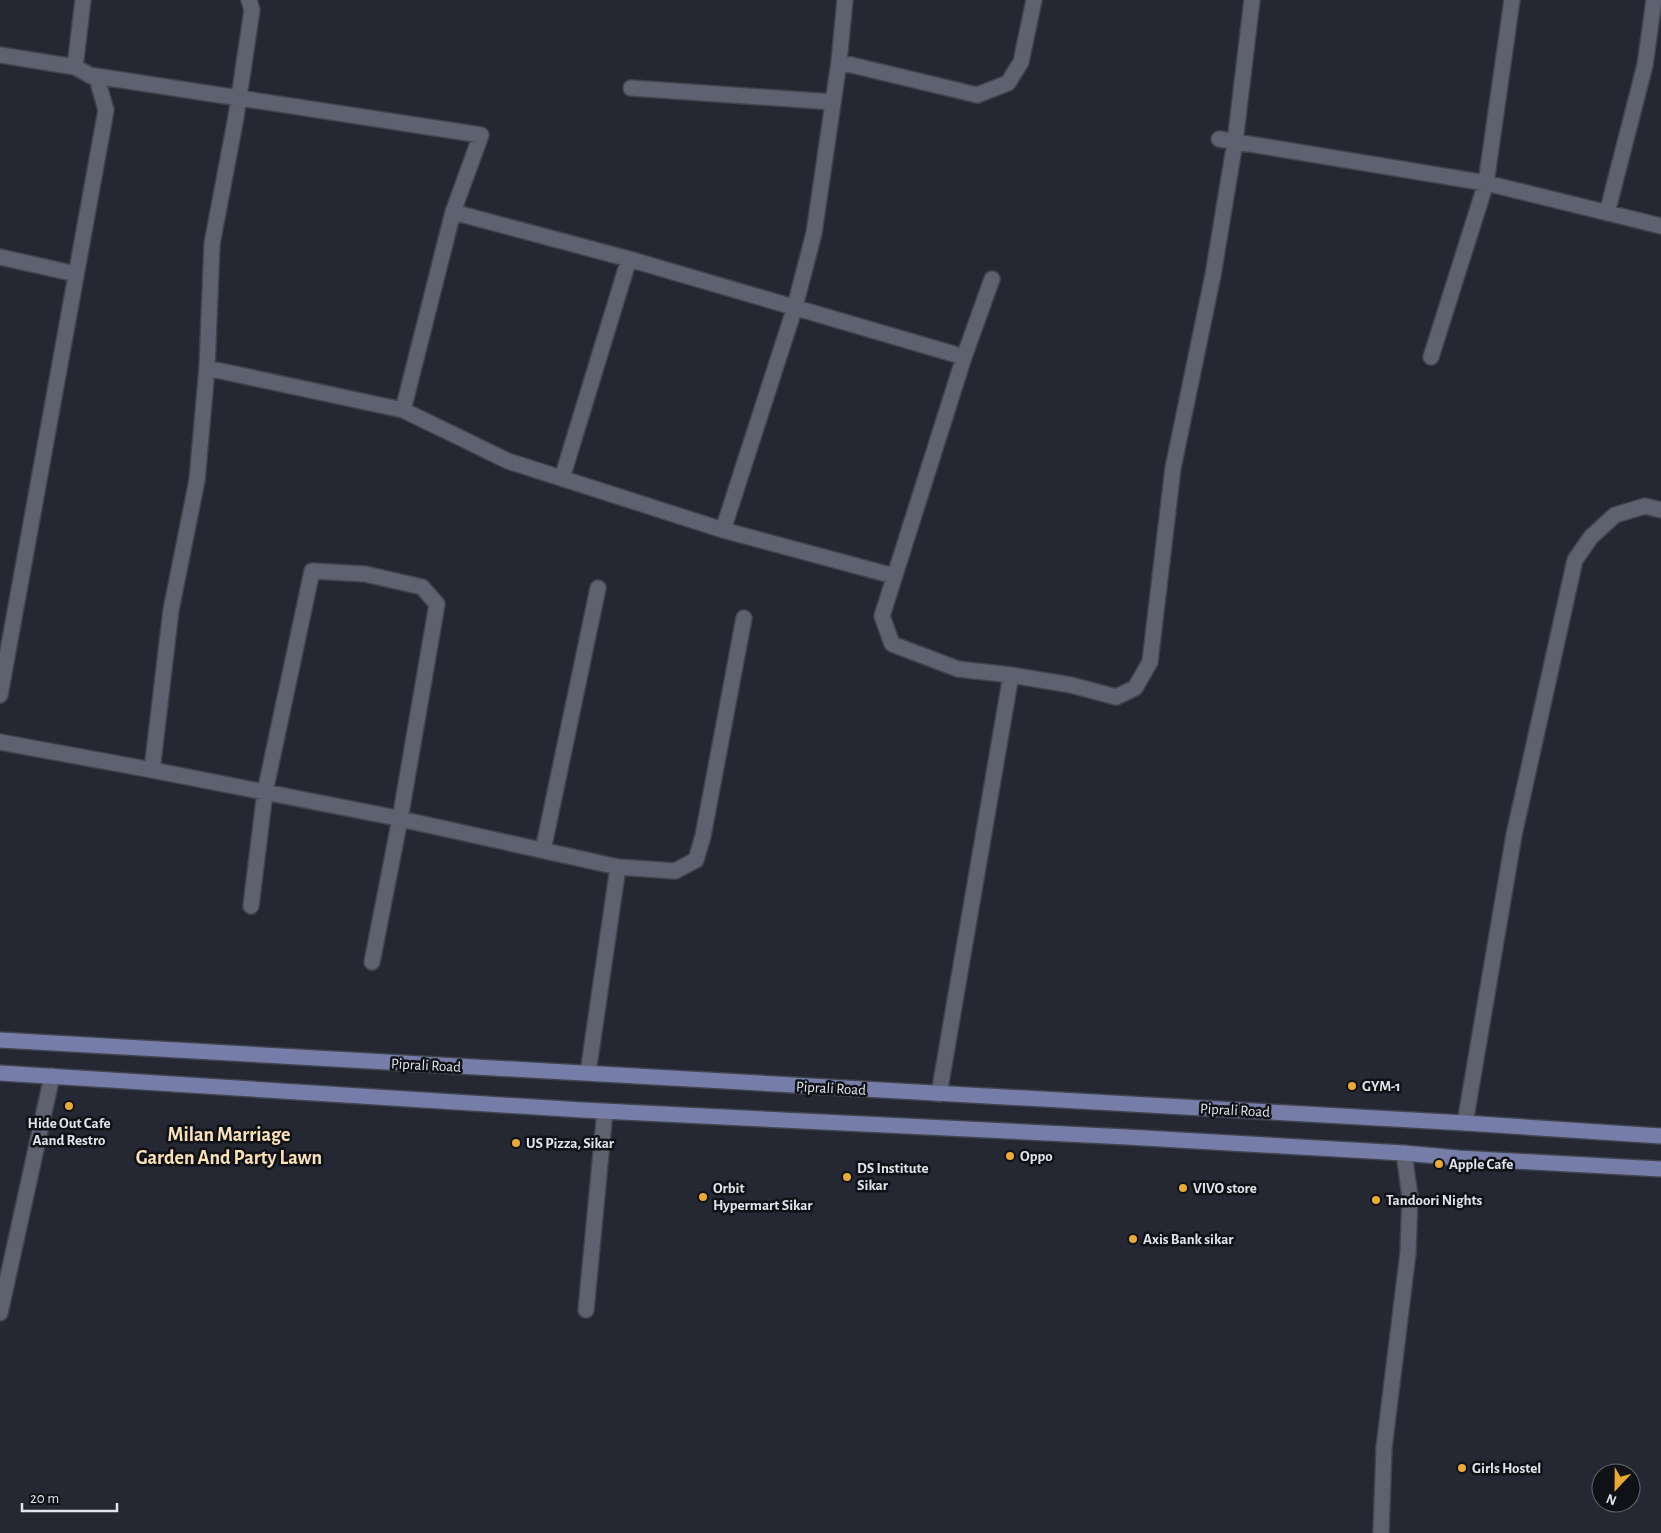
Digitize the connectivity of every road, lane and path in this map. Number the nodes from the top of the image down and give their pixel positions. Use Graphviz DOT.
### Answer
graph roads {
  1 [pos="83,0"];
  2 [pos="249,0"];
  3 [pos="845,0"];
  4 [pos="1034,0"];
  5 [pos="1252,0"];
  6 [pos="1512,0"];
  7 [pos="1654,0"];
  8 [pos="0,55"];
  9 [pos="839,62"];
  10 [pos="75,67"];
  11 [pos="89,75"];
  12 [pos="631,88"];
  13 [pos="238,98"];
  14 [pos="833,102"];
  15 [pos="1219,139"];
  16 [pos="1235,142"];
  17 [pos="1486,183"];
  18 [pos="453,212"];
  19 [pos="1607,213"];
  20 [pos="1661,226"];
  21 [pos="0,257"];
  22 [pos="629,259"];
  23 [pos="76,274"];
  24 [pos="992,279"];
  25 [pos="794,307"];
  26 [pos="964,357"];
  27 [pos="1431,357"];
  28 [pos="207,368"];
  29 [pos="403,410"];
  30 [pos="562,478"];
  31 [pos="1661,510"];
  32 [pos="722,530"];
  33 [pos="894,576"];
  34 [pos="598,588"];
  35 [pos="744,618"];
  36 [pos="1011,675"];
  37 [pos="0,695"];
  38 [pos="0,742"];
  39 [pos="152,770"];
  40 [pos="265,792"];
  41 [pos="400,819"];
  42 [pos="543,850"];
  43 [pos="618,867"];
  44 [pos="251,906"];
  45 [pos="372,962"];
  46 [pos="0,1040"];
  47 [pos="0,1073"];
  48 [pos="588,1073"];
  49 [pos="52,1076"];
  50 [pos="939,1094"];
  51 [pos="605,1111"];
  52 [pos="1465,1123"];
  53 [pos="1661,1136"];
  54 [pos="1404,1153"];
  55 [pos="1661,1169"];
  56 [pos="586,1310"];
  57 [pos="0,1313"];
  58 [pos="1381,1533"];
  1 -- 10 [label="street"];
  2 -- 13 [label="street"];
  3 -- 9 [label="street"];
  4 -- 9 [label="street"];
  5 -- 16 [label="street"];
  6 -- 17 [label="street"];
  7 -- 19 [label="street"];
  8 -- 10 [label="street"];
  9 -- 14 [label="street"];
  10 -- 11 [label="street"];
  11 -- 13 [label="street"];
  11 -- 23 [label="street"];
  12 -- 14 [label="street"];
  13 -- 18 [label="street"];
  13 -- 28 [label="street"];
  14 -- 25 [label="street"];
  15 -- 16 [label="street"];
  16 -- 17 [label="street"];
  16 -- 36 [label="street"];
  17 -- 19 [label="street"];
  17 -- 27 [label="street"];
  18 -- 22 [label="street"];
  18 -- 29 [label="street"];
  19 -- 20 [label="street"];
  21 -- 23 [label="street"];
  22 -- 25 [label="street"];
  22 -- 30 [label="street"];
  23 -- 37 [label="street"];
  24 -- 26 [label="street"];
  25 -- 26 [label="street"];
  25 -- 32 [label="street"];
  26 -- 33 [label="street"];
  28 -- 29 [label="street"];
  28 -- 39 [label="street"];
  29 -- 30 [label="street"];
  30 -- 32 [label="street"];
  31 -- 52 [label="street"];
  32 -- 33 [label="street"];
  33 -- 36 [label="street"];
  34 -- 42 [label="street"];
  35 -- 43 [label="street"];
  36 -- 50 [label="street"];
  38 -- 39 [label="street"];
  39 -- 40 [label="street"];
  40 -- 41 [label="street"];
  40 -- 41 [label="street"];
  40 -- 44 [label="street"];
  41 -- 42 [label="street"];
  41 -- 45 [label="street"];
  42 -- 43 [label="street"];
  43 -- 48 [label="street"];
  46 -- 48 [label="main road, Piprali Road"];
  47 -- 49 [label="main road"];
  48 -- 50 [label="main road, Piprali Road"];
  49 -- 51 [label="main road"];
  49 -- 57 [label="street"];
  50 -- 52 [label="main road, Piprali Road"];
  51 -- 54 [label="main road"];
  51 -- 56 [label="street"];
  52 -- 53 [label="main road, Piprali Road"];
  54 -- 55 [label="main road"];
  54 -- 58 [label="street"];
}
